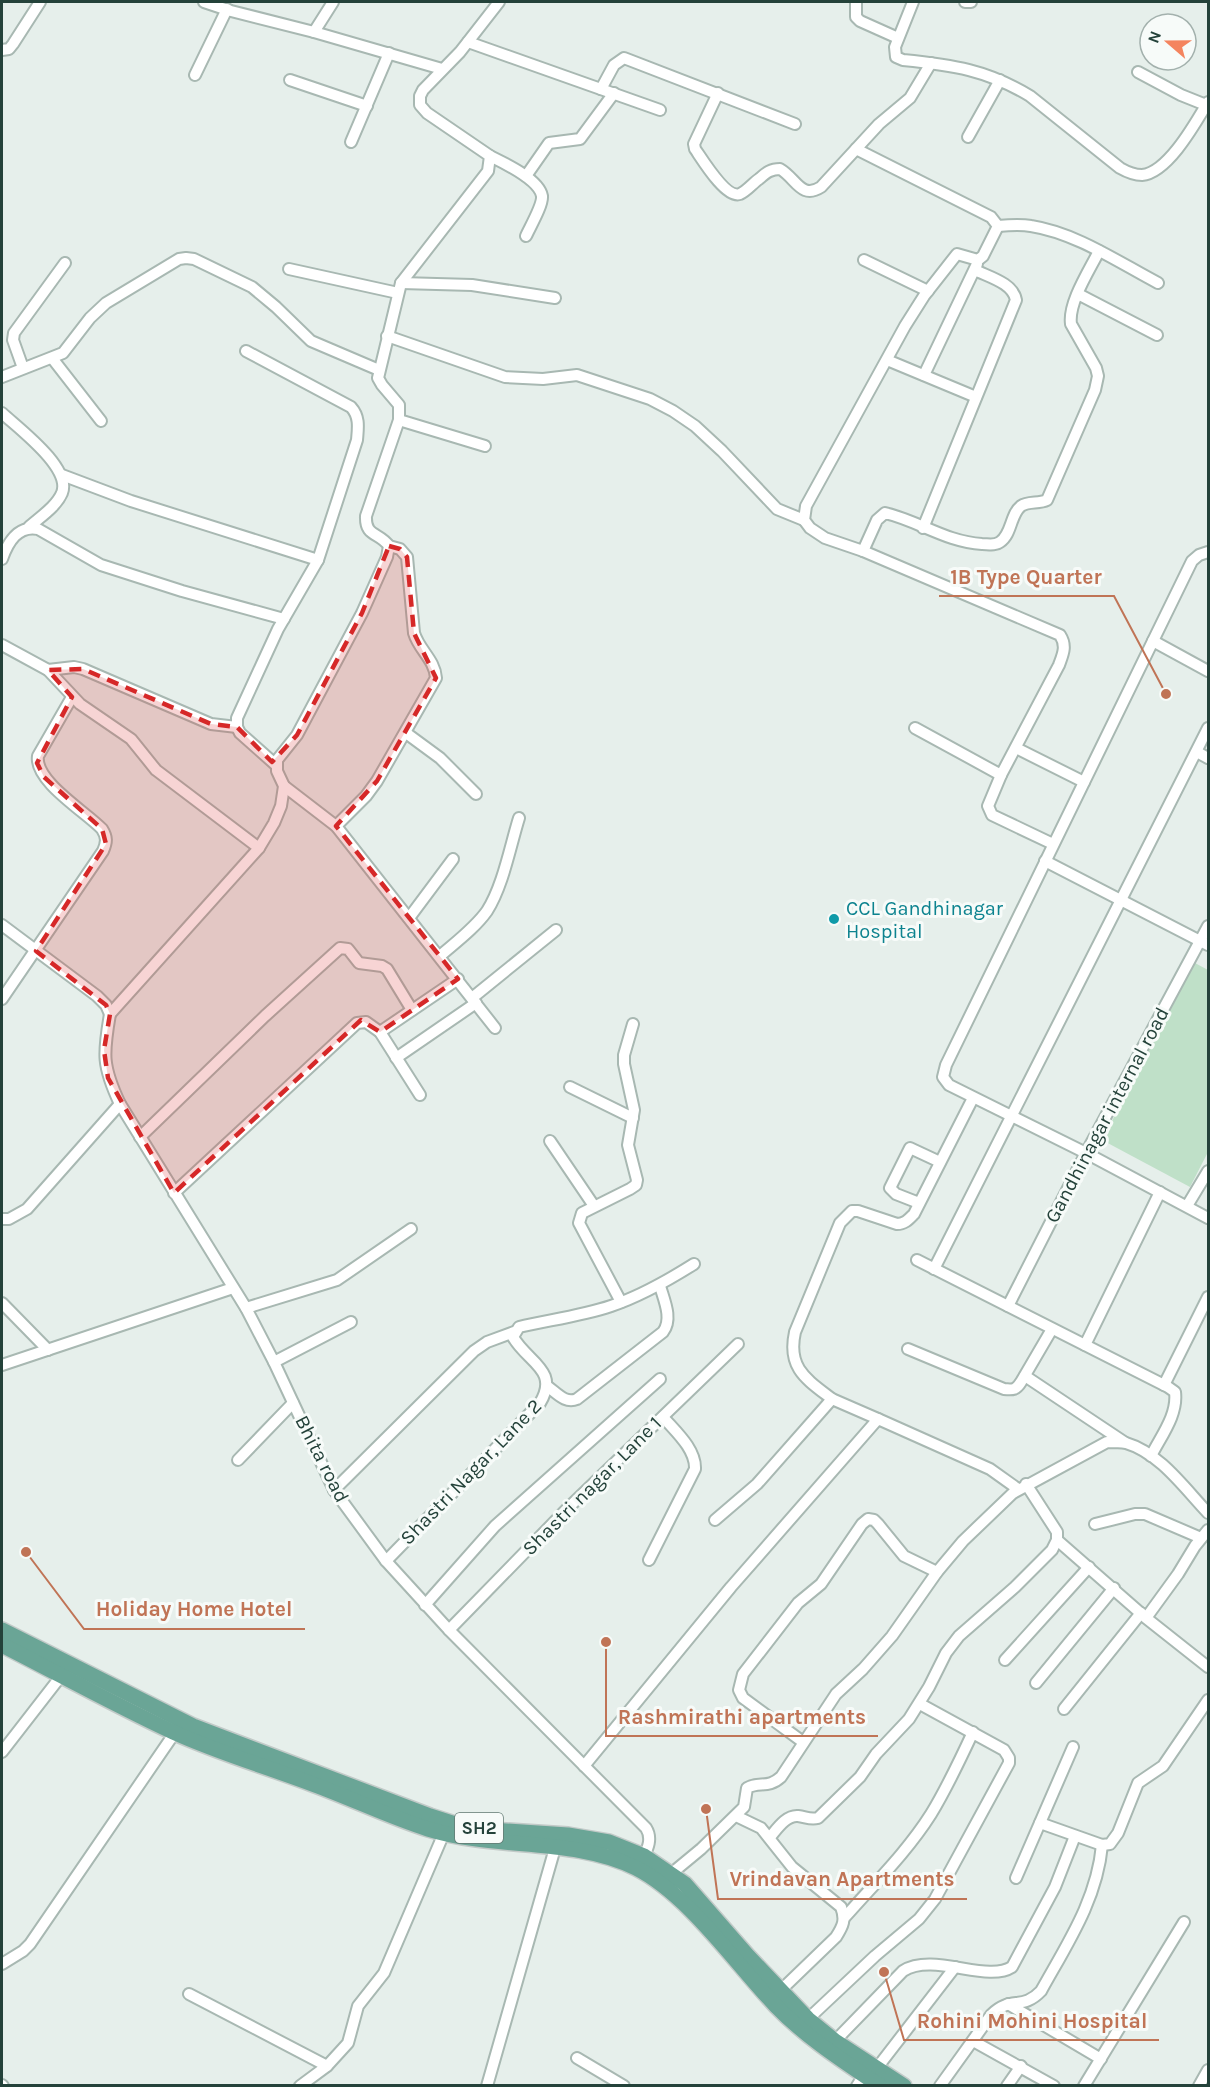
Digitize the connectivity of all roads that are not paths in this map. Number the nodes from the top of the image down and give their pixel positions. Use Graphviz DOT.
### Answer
graph roads {
  1 [pos="39,2"];
  2 [pos="204,2"];
  3 [pos="333,2"];
  4 [pos="499,2"];
  5 [pos="856,2"];
  6 [pos="913,2"];
  7 [pos="965,2"];
  8 [pos="971,2"];
  9 [pos="227,9"];
  10 [pos="314,32"];
  11 [pos="898,38"];
  12 [pos="468,42"];
  13 [pos="2,50"];
  14 [pos="389,53"];
  15 [pos="931,63"];
  16 [pos="442,69"];
  17 [pos="1138,72"];
  18 [pos="195,75"];
  19 [pos="290,80"];
  20 [pos="1000,80"];
  21 [pos="602,89"];
  22 [pos="614,93"];
  23 [pos="718,93"];
  24 [pos="1207,104"];
  25 [pos="367,106"];
  26 [pos="660,110"];
  27 [pos="795,124"];
  28 [pos="968,137"];
  29 [pos="351,142"];
  30 [pos="856,149"];
  31 [pos="490,156"];
  32 [pos="526,176"];
  33 [pos="998,226"];
  34 [pos="526,236"];
  35 [pos="1099,252"];
  36 [pos="864,260"];
  37 [pos="65,263"];
  38 [pos="977,265"];
  39 [pos="289,269"];
  40 [pos="1158,283"];
  41 [pos="399,288"];
  42 [pos="928,291"];
  43 [pos="1078,294"];
  44 [pos="555,298"];
  45 [pos="1157,335"];
  46 [pos="387,336"];
  47 [pos="246,351"];
  48 [pos="52,358"];
  49 [pos="887,360"];
  50 [pos="23,368"];
  51 [pos="379,370"];
  52 [pos="924,375"];
  53 [pos="2,377"];
  54 [pos="976,397"];
  55 [pos="2,413"];
  56 [pos="399,420"];
  57 [pos="101,421"];
  58 [pos="485,447"];
  59 [pos="62,475"];
  60 [pos="804,520"];
  61 [pos="29,527"];
  62 [pos="923,528"];
  63 [pos="389,546"];
  64 [pos="863,551"];
  65 [pos="1209,552"];
  66 [pos="2,559"];
  67 [pos="318,560"];
  68 [pos="284,619"];
  69 [pos="1153,641"];
  70 [pos="2,645"];
  71 [pos="48,670"];
  72 [pos="1209,671"];
  73 [pos="72,697"];
  74 [pos="237,727"];
  75 [pos="915,728"];
  76 [pos="1209,728"];
  77 [pos="406,733"];
  78 [pos="1016,748"];
  79 [pos="1197,752"];
  80 [pos="1209,758"];
  81 [pos="276,765"];
  82 [pos="1001,775"];
  83 [pos="1084,782"];
  84 [pos="284,786"];
  85 [pos="476,794"];
  86 [pos="519,818"];
  87 [pos="336,826"];
  88 [pos="1053,844"];
  89 [pos="259,848"];
  90 [pos="453,859"];
  91 [pos="1045,861"];
  92 [pos="1122,900"];
  93 [pos="409,918"];
  94 [pos="2,925"];
  95 [pos="1209,926"];
  96 [pos="556,930"];
  97 [pos="1204,943"];
  98 [pos="36,951"];
  99 [pos="440,956"];
  100 [pos="458,979"];
  101 [pos="2,999"];
  102 [pos="474,1001"];
  103 [pos="412,1010"];
  104 [pos="110,1014"];
  105 [pos="633,1024"];
  106 [pos="495,1028"];
  107 [pos="380,1032"];
  108 [pos="396,1058"];
  109 [pos="570,1087"];
  110 [pos="420,1095"];
  111 [pos="973,1098"];
  112 [pos="120,1104"];
  113 [pos="1010,1116"];
  114 [pos="633,1118"];
  115 [pos="140,1137"];
  116 [pos="550,1141"];
  117 [pos="1086,1153"];
  118 [pos="940,1162"];
  119 [pos="1209,1171"];
  120 [pos="1160,1192"];
  121 [pos="174,1194"];
  122 [pos="919,1203"];
  123 [pos="594,1206"];
  124 [pos="1187,1206"];
  125 [pos="1209,1218"];
  126 [pos="2,1219"];
  127 [pos="411,1229"];
  128 [pos="916,1260"];
  129 [pos="694,1264"];
  130 [pos="934,1269"];
  131 [pos="660,1286"];
  132 [pos="233,1288"];
  133 [pos="1209,1297"];
  134 [pos="621,1302"];
  135 [pos="2,1303"];
  136 [pos="1008,1306"];
  137 [pos="246,1308"];
  138 [pos="1203,1320"];
  139 [pos="351,1322"];
  140 [pos="1052,1329"];
  141 [pos="514,1332"];
  142 [pos="738,1344"];
  143 [pos="1085,1345"];
  144 [pos="908,1349"];
  145 [pos="48,1350"];
  146 [pos="274,1362"];
  147 [pos="2,1365"];
  148 [pos="1025,1376"];
  149 [pos="660,1379"];
  150 [pos="1164,1385"];
  151 [pos="547,1386"];
  152 [pos="832,1399"];
  153 [pos="293,1403"];
  154 [pos="663,1417"];
  155 [pos="878,1419"];
  156 [pos="1124,1442"];
  157 [pos="1151,1456"];
  158 [pos="238,1460"];
  159 [pos="1022,1486"];
  160 [pos="333,1490"];
  161 [pos="1209,1513"];
  162 [pos="715,1520"];
  163 [pos="1095,1524"];
  164 [pos="1205,1534"];
  165 [pos="1057,1540"];
  166 [pos="649,1560"];
  167 [pos="386,1561"];
  168 [pos="1089,1567"];
  169 [pos="937,1572"];
  170 [pos="1114,1588"];
  171 [pos="425,1605"];
  172 [pos="1144,1615"];
  173 [pos="2,1630"];
  174 [pos="449,1630"];
  175 [pos="2,1646"];
  176 [pos="1005,1660"];
  177 [pos="1209,1666"];
  178 [pos="61,1676"];
  179 [pos="1036,1683"];
  180 [pos="1209,1700"];
  181 [pos="920,1704"];
  182 [pos="1064,1709"];
  183 [pos="179,1727"];
  184 [pos="973,1732"];
  185 [pos="803,1742"];
  186 [pos="1073,1747"];
  187 [pos="2,1752"];
  188 [pos="584,1766"];
  189 [pos="736,1816"];
  190 [pos="1040,1823"];
  191 [pos="444,1833"];
  192 [pos="1075,1836"];
  193 [pos="770,1837"];
  194 [pos="1102,1845"];
  195 [pos="555,1848"];
  196 [pos="642,1863"];
  197 [pos="672,1873"];
  198 [pos="1016,1878"];
  199 [pos="845,1917"];
  200 [pos="1184,1922"];
  201 [pos="2,1964"];
  202 [pos="955,1967"];
  203 [pos="780,1991"];
  204 [pos="189,1994"];
  205 [pos="1008,2003"];
  206 [pos="807,2019"];
  207 [pos="835,2041"];
  208 [pos="973,2041"];
  209 [pos="577,2058"];
  210 [pos="1101,2059"];
  211 [pos="327,2066"];
  212 [pos="1021,2066"];
  213 [pos="1209,2070"];
  214 [pos="866,2076"];
  215 [pos="300,2085"];
  216 [pos="487,2085"];
  217 [pos="624,2085"];
  218 [pos="880,2085"];
  219 [pos="904,2085"];
  220 [pos="940,2085"];
  221 [pos="1007,2085"];
  222 [pos="1054,2085"];
  223 [pos="1084,2085"];
  224 [pos="1199,2085"];
  1 -- 13 [label="street"];
  2 -- 9 [label="street"];
  3 -- 10 [label="street"];
  4 -- 12 [label="street"];
  5 -- 11 [label="street"];
  6 -- 11 [label="street"];
  7 -- 8 [label="street"];
  9 -- 10 [label="street"];
  9 -- 18 [label="street"];
  10 -- 14 [label="street"];
  11 -- 15 [label="street"];
  12 -- 16 [label="street"];
  12 -- 21 [label="street"];
  14 -- 16 [label="street"];
  14 -- 25 [label="street"];
  15 -- 20 [label="street"];
  15 -- 30 [label="street"];
  16 -- 31 [label="street"];
  17 -- 24 [label="street"];
  19 -- 25 [label="street"];
  20 -- 24 [label="street"];
  20 -- 28 [label="street"];
  21 -- 22 [label="street"];
  21 -- 23 [label="street"];
  22 -- 26 [label="street"];
  22 -- 32 [label="street"];
  23 -- 27 [label="street"];
  23 -- 30 [label="street"];
  25 -- 29 [label="street"];
  30 -- 33 [label="street"];
  31 -- 32 [label="street"];
  31 -- 41 [label="street"];
  32 -- 34 [label="street"];
  33 -- 35 [label="street"];
  33 -- 38 [label="street"];
  35 -- 40 [label="street"];
  35 -- 43 [label="street"];
  36 -- 42 [label="street"];
  37 -- 50 [label="street"];
  38 -- 42 [label="street"];
  38 -- 52 [label="street"];
  38 -- 54 [label="street"];
  39 -- 41 [label="street"];
  41 -- 44 [label="street"];
  41 -- 46 [label="street"];
  42 -- 49 [label="street"];
  43 -- 45 [label="street"];
  43 -- 62 [label="street"];
  46 -- 51 [label="street"];
  46 -- 60 [label="street"];
  47 -- 67 [label="street"];
  48 -- 50 [label="street"];
  48 -- 51 [label="street"];
  48 -- 57 [label="street"];
  49 -- 52 [label="street"];
  49 -- 60 [label="street"];
  50 -- 53 [label="street"];
  51 -- 56 [label="street"];
  52 -- 54 [label="street"];
  54 -- 62 [label="street"];
  55 -- 59 [label="street"];
  56 -- 58 [label="street"];
  56 -- 63 [label="street"];
  59 -- 61 [label="street"];
  59 -- 67 [label="street"];
  60 -- 64 [label="street"];
  61 -- 66 [label="street"];
  61 -- 68 [label="street"];
  62 -- 64 [label="street"];
  63 -- 77 [label="street"];
  63 -- 81 [label="street"];
  64 -- 78 [label="street"];
  65 -- 69 [label="street"];
  67 -- 68 [label="street"];
  68 -- 74 [label="street"];
  69 -- 72 [label="street"];
  69 -- 83 [label="street"];
  70 -- 71 [label="street"];
  71 -- 73 [label="street"];
  71 -- 74 [label="street"];
  73 -- 89 [label="street"];
  73 -- 98 [label="street"];
  74 -- 81 [label="street"];
  75 -- 82 [label="street"];
  76 -- 79 [label="street"];
  77 -- 85 [label="street"];
  77 -- 87 [label="street"];
  78 -- 82 [label="street"];
  78 -- 83 [label="street"];
  79 -- 80 [label="street"];
  79 -- 92 [label="street"];
  81 -- 84 [label="street"];
  82 -- 88 [label="street"];
  83 -- 88 [label="street"];
  84 -- 87 [label="street"];
  84 -- 89 [label="street"];
  86 -- 99 [label="street"];
  87 -- 93 [label="street"];
  88 -- 91 [label="street"];
  89 -- 104 [label="street"];
  90 -- 93 [label="street"];
  91 -- 92 [label="street"];
  91 -- 111 [label="street"];
  92 -- 97 [label="street"];
  92 -- 113 [label="street"];
  93 -- 99 [label="street"];
  94 -- 98 [label="street"];
  95 -- 97 [label="street, Gandhinagar internal road"];
  96 -- 102 [label="street"];
  97 -- 117 [label="street, Gandhinagar internal road"];
  98 -- 101 [label="street"];
  98 -- 104 [label="street"];
  99 -- 100 [label="street"];
  100 -- 102 [label="street"];
  100 -- 103 [label="street"];
  102 -- 106 [label="street"];
  102 -- 108 [label="street"];
  103 -- 107 [label="street"];
  103 -- 115 [label="street"];
  104 -- 112 [label="street, Bhita road"];
  105 -- 114 [label="street"];
  107 -- 108 [label="street"];
  107 -- 121 [label="street"];
  108 -- 110 [label="street"];
  109 -- 114 [label="street"];
  111 -- 113 [label="street"];
  111 -- 118 [label="street"];
  112 -- 115 [label="street, Bhita road"];
  112 -- 126 [label="street"];
  113 -- 117 [label="street"];
  113 -- 130 [label="street"];
  114 -- 123 [label="street"];
  115 -- 121 [label="street, Bhita road"];
  116 -- 123 [label="street"];
  117 -- 120 [label="street"];
  117 -- 136 [label="street, Gandhinagar internal road"];
  118 -- 122 [label="street"];
  118 -- 122 [label="street"];
  119 -- 124 [label="street"];
  120 -- 124 [label="street"];
  120 -- 143 [label="street"];
  121 -- 132 [label="street, Bhita road"];
  122 -- 152 [label="street"];
  123 -- 134 [label="street"];
  124 -- 125 [label="street"];
  127 -- 137 [label="street"];
  128 -- 130 [label="street"];
  129 -- 131 [label="street"];
  130 -- 136 [label="street"];
  131 -- 134 [label="street"];
  131 -- 151 [label="street"];
  132 -- 137 [label="street, Bhita road"];
  132 -- 145 [label="street"];
  133 -- 138 [label="street"];
  134 -- 141 [label="street"];
  135 -- 145 [label="street"];
  136 -- 140 [label="street"];
  137 -- 146 [label="street, Bhita road"];
  138 -- 150 [label="street"];
  139 -- 146 [label="street"];
  140 -- 143 [label="street"];
  140 -- 148 [label="street"];
  141 -- 151 [label="street, Shastri Nagar, Lane 2"];
  141 -- 160 [label="street"];
  142 -- 154 [label="street, Shastri nagar, Lane 1"];
  143 -- 150 [label="street"];
  144 -- 148 [label="street"];
  145 -- 147 [label="street"];
  146 -- 153 [label="street, Bhita road"];
  148 -- 156 [label="street"];
  149 -- 171 [label="street"];
  150 -- 157 [label="street"];
  151 -- 167 [label="street, Shastri Nagar, Lane 2"];
  152 -- 155 [label="street"];
  152 -- 162 [label="street"];
  153 -- 158 [label="street"];
  153 -- 160 [label="street, Bhita road"];
  154 -- 166 [label="street"];
  154 -- 174 [label="street, Shastri nagar, Lane 1"];
  155 -- 159 [label="street"];
  155 -- 188 [label="street"];
  156 -- 157 [label="street"];
  156 -- 159 [label="street"];
  157 -- 161 [label="street"];
  159 -- 165 [label="street"];
  159 -- 169 [label="street"];
  160 -- 167 [label="street, Bhita road"];
  163 -- 164 [label="street"];
  164 -- 172 [label="street"];
  165 -- 168 [label="street"];
  165 -- 181 [label="street"];
  167 -- 171 [label="street, Bhita road"];
  168 -- 170 [label="street"];
  168 -- 176 [label="street"];
  169 -- 185 [label="street"];
  169 -- 185 [label="street"];
  170 -- 172 [label="street"];
  170 -- 179 [label="street"];
  171 -- 174 [label="street, Bhita road"];
  172 -- 177 [label="street"];
  172 -- 182 [label="street"];
  173 -- 183 [label="main road, SH2"];
  174 -- 188 [label="street, Bhita road"];
  175 -- 178 [label="main road, SH2"];
  178 -- 183 [label="main road, SH2"];
  178 -- 187 [label="street"];
  180 -- 194 [label="street"];
  181 -- 184 [label="street"];
  181 -- 193 [label="street"];
  183 -- 191 [label="main road, SH2"];
  183 -- 196 [label="main road, SH2"];
  183 -- 201 [label="street"];
  184 -- 199 [label="street"];
  184 -- 206 [label="street"];
  185 -- 189 [label="street"];
  186 -- 190 [label="street"];
  188 -- 196 [label="street, Bhita road"];
  189 -- 193 [label="street"];
  189 -- 197 [label="street"];
  190 -- 192 [label="street"];
  190 -- 198 [label="street"];
  191 -- 195 [label="main road, SH2"];
  191 -- 211 [label="street"];
  192 -- 194 [label="street"];
  192 -- 202 [label="street"];
  193 -- 199 [label="street"];
  194 -- 205 [label="street"];
  195 -- 196 [label="main road, SH2"];
  195 -- 216 [label="street"];
  196 -- 197 [label="main road, SH2"];
  196 -- 214 [label="main road, SH2"];
  197 -- 203 [label="main road, SH2"];
  199 -- 203 [label="street"];
  200 -- 210 [label="street"];
  202 -- 207 [label="street"];
  202 -- 214 [label="street"];
  203 -- 206 [label="main road, SH2"];
  204 -- 211 [label="street"];
  205 -- 208 [label="street"];
  205 -- 210 [label="street"];
  206 -- 207 [label="main road, SH2"];
  207 -- 214 [label="main road, SH2"];
  208 -- 212 [label="street"];
  208 -- 220 [label="street"];
  209 -- 217 [label="street"];
  210 -- 223 [label="street"];
  211 -- 215 [label="street"];
  212 -- 221 [label="street"];
  212 -- 222 [label="street"];
  213 -- 224 [label="street"];
  214 -- 218 [label="main road, SH2"];
  214 -- 219 [label="main road, SH2"];
}
